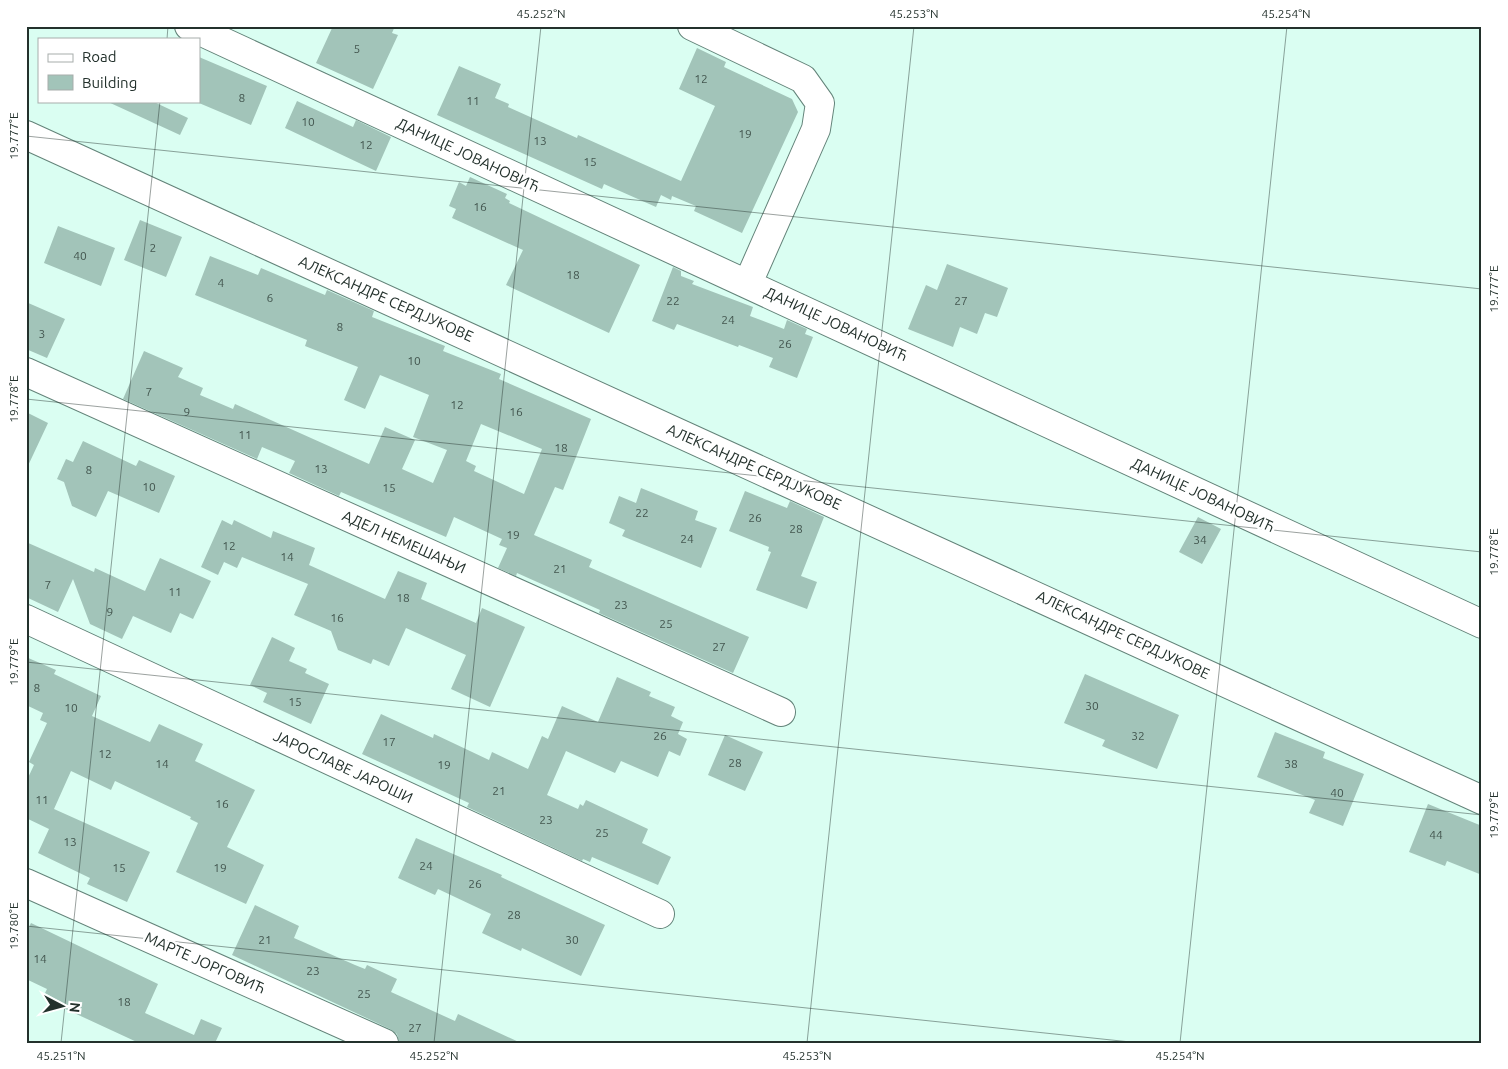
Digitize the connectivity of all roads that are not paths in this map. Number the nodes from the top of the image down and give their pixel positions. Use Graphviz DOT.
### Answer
graph roads {
  1 [pos="189,26"];
  2 [pos="692,26"];
  3 [pos="26,135"];
  4 [pos="748,284"];
  5 [pos="26,372"];
  6 [pos="26,619"];
  7 [pos="1482,624"];
  8 [pos="781,712"];
  9 [pos="1482,800"];
  10 [pos="26,883"];
  11 [pos="660,914"];
  12 [pos="384,1043"];
  1 -- 4 [label="street, ДАНИЦЕ ЈОВАНОВИЋ"];
  2 -- 4 [label="street"];
  3 -- 9 [label="street, АЛЕКСАНДРЕ СЕРДЈУКОВЕ"];
  4 -- 7 [label="street, ДАНИЦЕ ЈОВАНОВИЋ"];
  5 -- 8 [label="street, АДЕЛ НЕМЕШАЊИ"];
  6 -- 11 [label="street, ЈАРОСЛАВЕ ЈАРОШИ"];
  10 -- 12 [label="street, МАРТЕ ЈОРГОВИЋ"];
}
